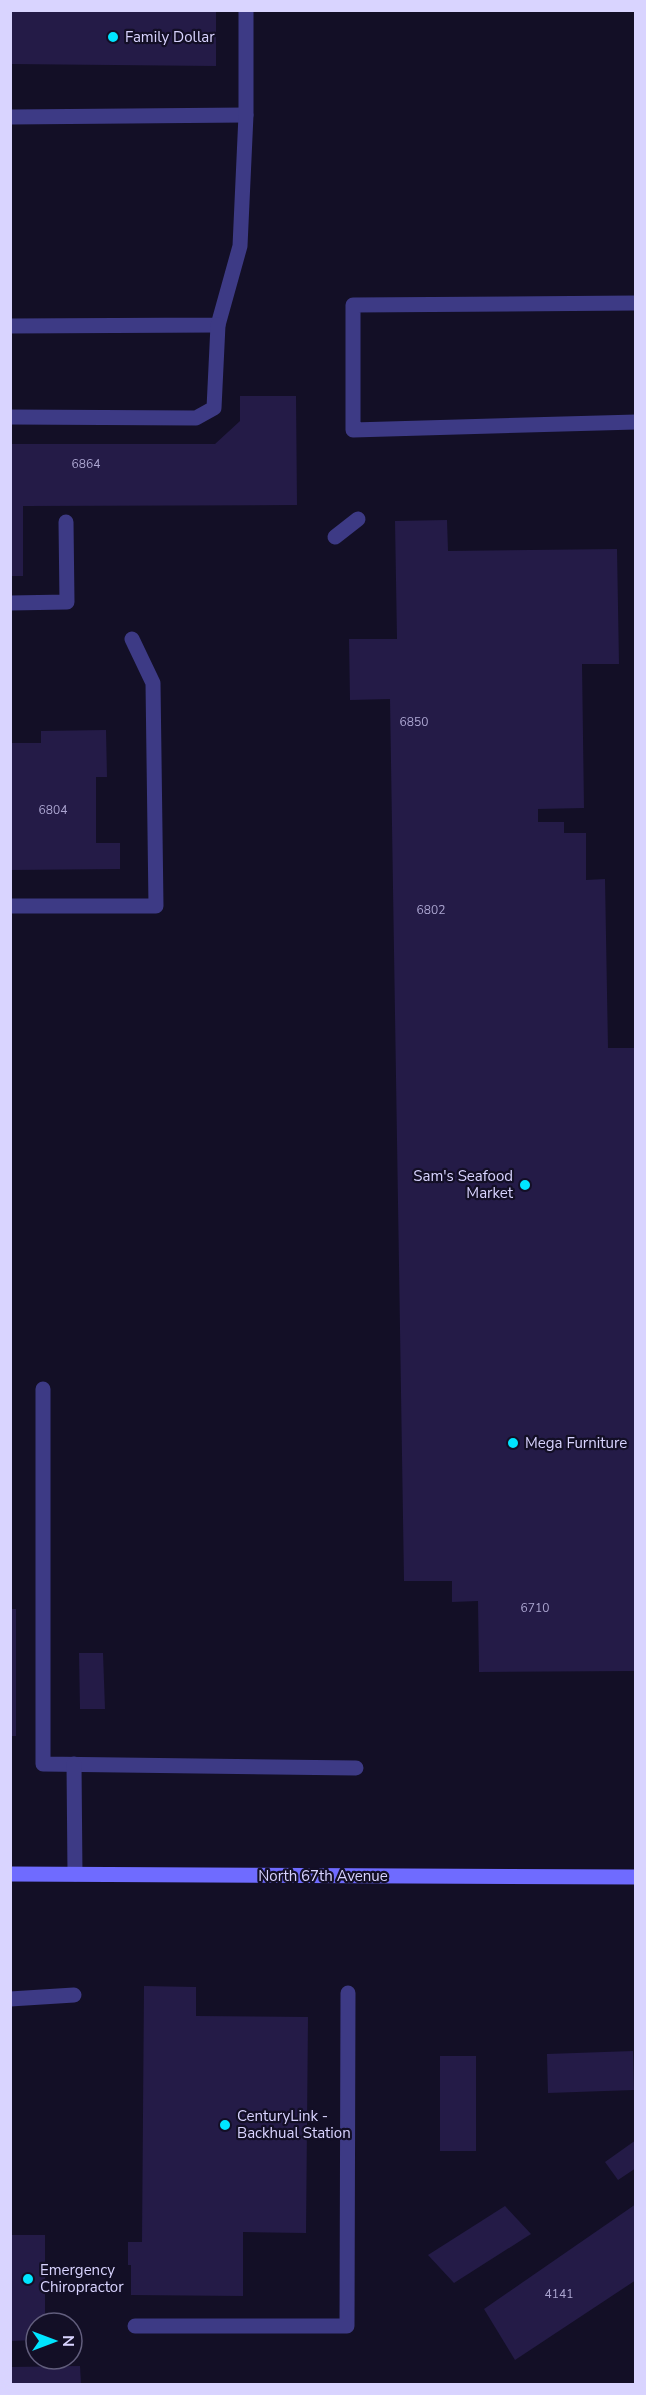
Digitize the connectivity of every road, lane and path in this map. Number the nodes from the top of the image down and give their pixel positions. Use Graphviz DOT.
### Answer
graph roads {
  1 [pos="246,10"];
  2 [pos="246,115"];
  3 [pos="10,117"];
  4 [pos="636,303"];
  5 [pos="218,325"];
  6 [pos="10,326"];
  7 [pos="10,417"];
  8 [pos="636,422"];
  9 [pos="358,519"];
  10 [pos="66,522"];
  11 [pos="335,537"];
  12 [pos="10,603"];
  13 [pos="132,639"];
  14 [pos="10,906"];
  15 [pos="43,1389"];
  16 [pos="74,1764"];
  17 [pos="356,1768"];
  18 [pos="10,1874"];
  19 [pos="75,1874"];
  20 [pos="636,1877"];
  21 [pos="348,1993"];
  22 [pos="74,1995"];
  23 [pos="10,1999"];
  24 [pos="135,2326"];
  1 -- 2 [label="lane"];
  2 -- 3 [label="lane"];
  2 -- 5 [label="lane"];
  4 -- 8 [label="lane"];
  5 -- 6 [label="lane"];
  5 -- 7 [label="lane"];
  9 -- 11 [label="lane"];
  10 -- 12 [label="lane"];
  13 -- 14 [label="lane"];
  15 -- 16 [label="lane"];
  16 -- 17 [label="lane"];
  16 -- 19 [label="lane"];
  18 -- 19 [label="main road, North 67th Avenue"];
  19 -- 20 [label="main road, North 67th Avenue"];
  21 -- 24 [label="lane"];
  22 -- 23 [label="lane"];
}
